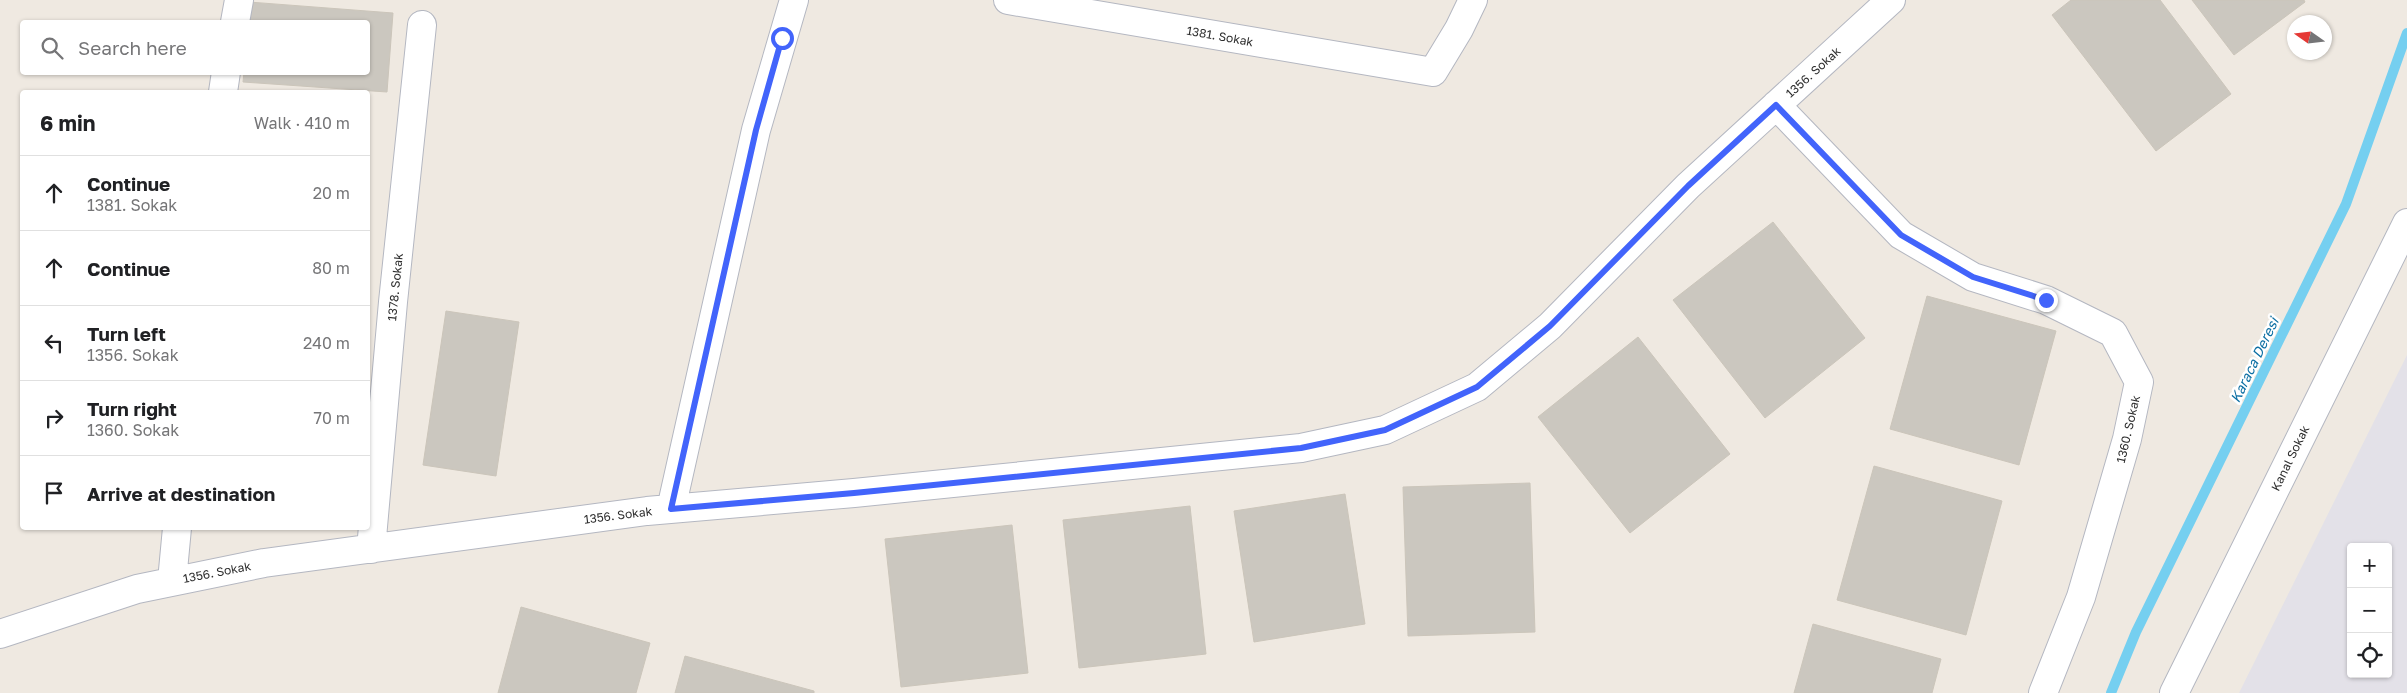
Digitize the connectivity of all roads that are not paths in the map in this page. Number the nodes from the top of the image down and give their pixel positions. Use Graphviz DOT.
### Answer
graph roads {
  1 [pos="239,0"];
  2 [pos="794,0"];
  3 [pos="1008,0"];
  4 [pos="1473,0"];
  5 [pos="1891,0"];
  6 [pos="235,20"];
  7 [pos="422,24"];
  8 [pos="226,75"];
  9 [pos="223,90"];
  10 [pos="1776,105"];
  11 [pos="2407,223"];
  12 [pos="671,509"];
  13 [pos="177,530"];
  14 [pos="371,549"];
  15 [pos="172,582"];
  16 [pos="0,634"];
  17 [pos="2043,693"];
  18 [pos="2174,693"];
  1 -- 6 [label="street"];
  2 -- 12 [label="street"];
  3 -- 4 [label="street, 1381. Sokak"];
  5 -- 10 [label="street, 1356. Sokak"];
  7 -- 14 [label="street, 1378. Sokak"];
  8 -- 9 [label="street"];
  10 -- 12 [label="street, 1356. Sokak"];
  10 -- 17 [label="street, 1360. Sokak"];
  11 -- 18 [label="street, Kanal Sokak"];
  12 -- 14 [label="street, 1356. Sokak"];
  13 -- 15 [label="street"];
  14 -- 15 [label="street, 1356. Sokak"];
  15 -- 16 [label="street, 1356. Sokak"];
}
